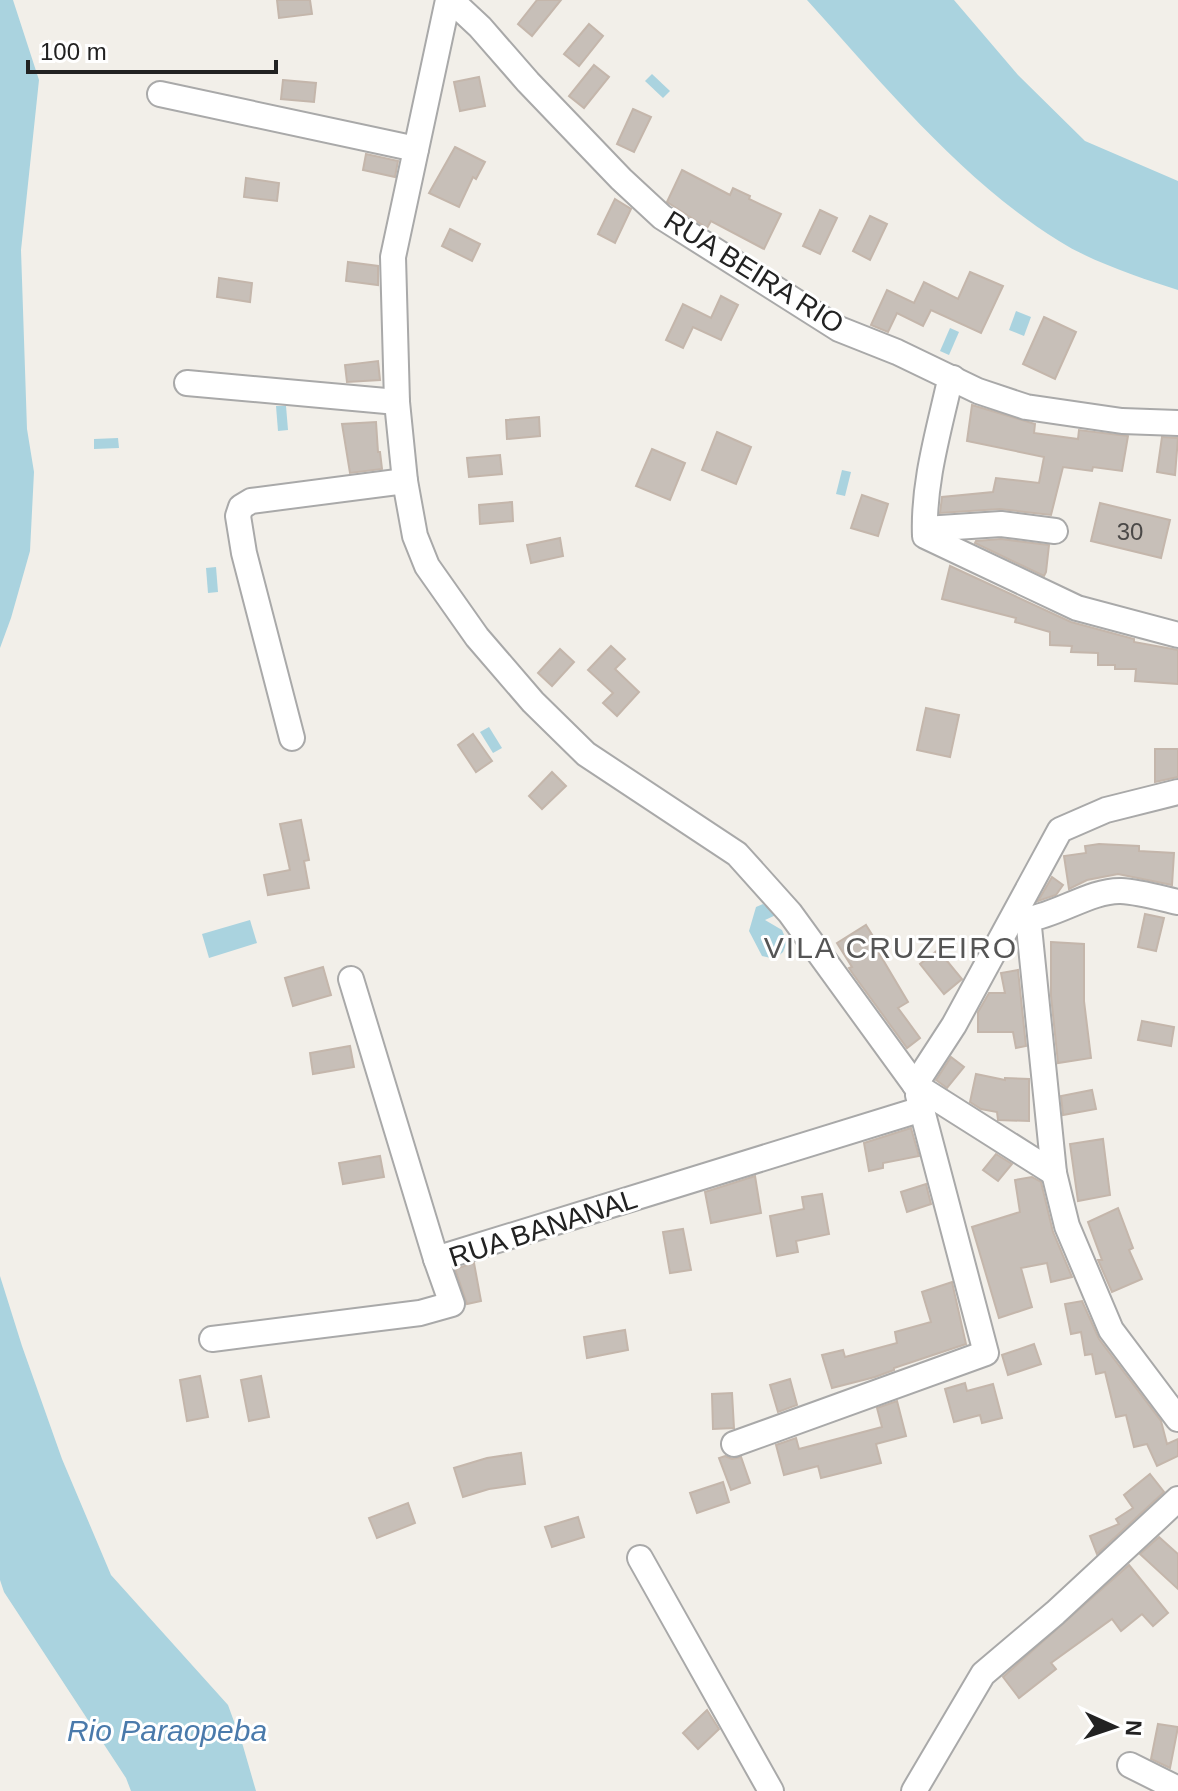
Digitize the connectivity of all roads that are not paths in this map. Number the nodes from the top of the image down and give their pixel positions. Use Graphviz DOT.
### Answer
graph roads {
  1 [pos="450,0"];
  2 [pos="160,94"];
  3 [pos="416,149"];
  4 [pos="953,378"];
  5 [pos="187,383"];
  6 [pos="397,402"];
  7 [pos="1178,423"];
  8 [pos="405,481"];
  9 [pos="925,529"];
  10 [pos="1055,531"];
  11 [pos="1178,635"];
  12 [pos="292,738"];
  13 [pos="1178,792"];
  14 [pos="1178,902"];
  15 [pos="1024,911"];
  16 [pos="351,979"];
  17 [pos="915,1085"];
  18 [pos="922,1109"];
  19 [pos="1054,1173"];
  20 [pos="436,1259"];
  21 [pos="212,1339"];
  22 [pos="1178,1419"];
  23 [pos="734,1444"];
  24 [pos="1178,1499"];
  25 [pos="640,1558"];
  26 [pos="1130,1765"];
  27 [pos="1178,1789"];
  28 [pos="771,1791"];
  29 [pos="914,1791"];
  1 -- 3 [label="street"];
  1 -- 4 [label="street, RUA BEIRA RIO"];
  2 -- 3 [label="street"];
  3 -- 6 [label="street"];
  4 -- 7 [label="street, RUA BEIRA RIO"];
  4 -- 9 [label="street"];
  5 -- 6 [label="street"];
  6 -- 8 [label="street"];
  8 -- 12 [label="street"];
  8 -- 17 [label="street"];
  9 -- 10 [label="street"];
  9 -- 11 [label="street"];
  13 -- 15 [label="street"];
  14 -- 15 [label="street"];
  15 -- 17 [label="street"];
  15 -- 19 [label="street"];
  16 -- 20 [label="street"];
  17 -- 18 [label="street"];
  17 -- 19 [label="street"];
  18 -- 20 [label="street, RUA BANANAL"];
  18 -- 23 [label="street"];
  19 -- 22 [label="street"];
  20 -- 21 [label="street, RUA BANANAL"];
  24 -- 29 [label="street"];
  25 -- 28 [label="street"];
  26 -- 27 [label="street"];
}
